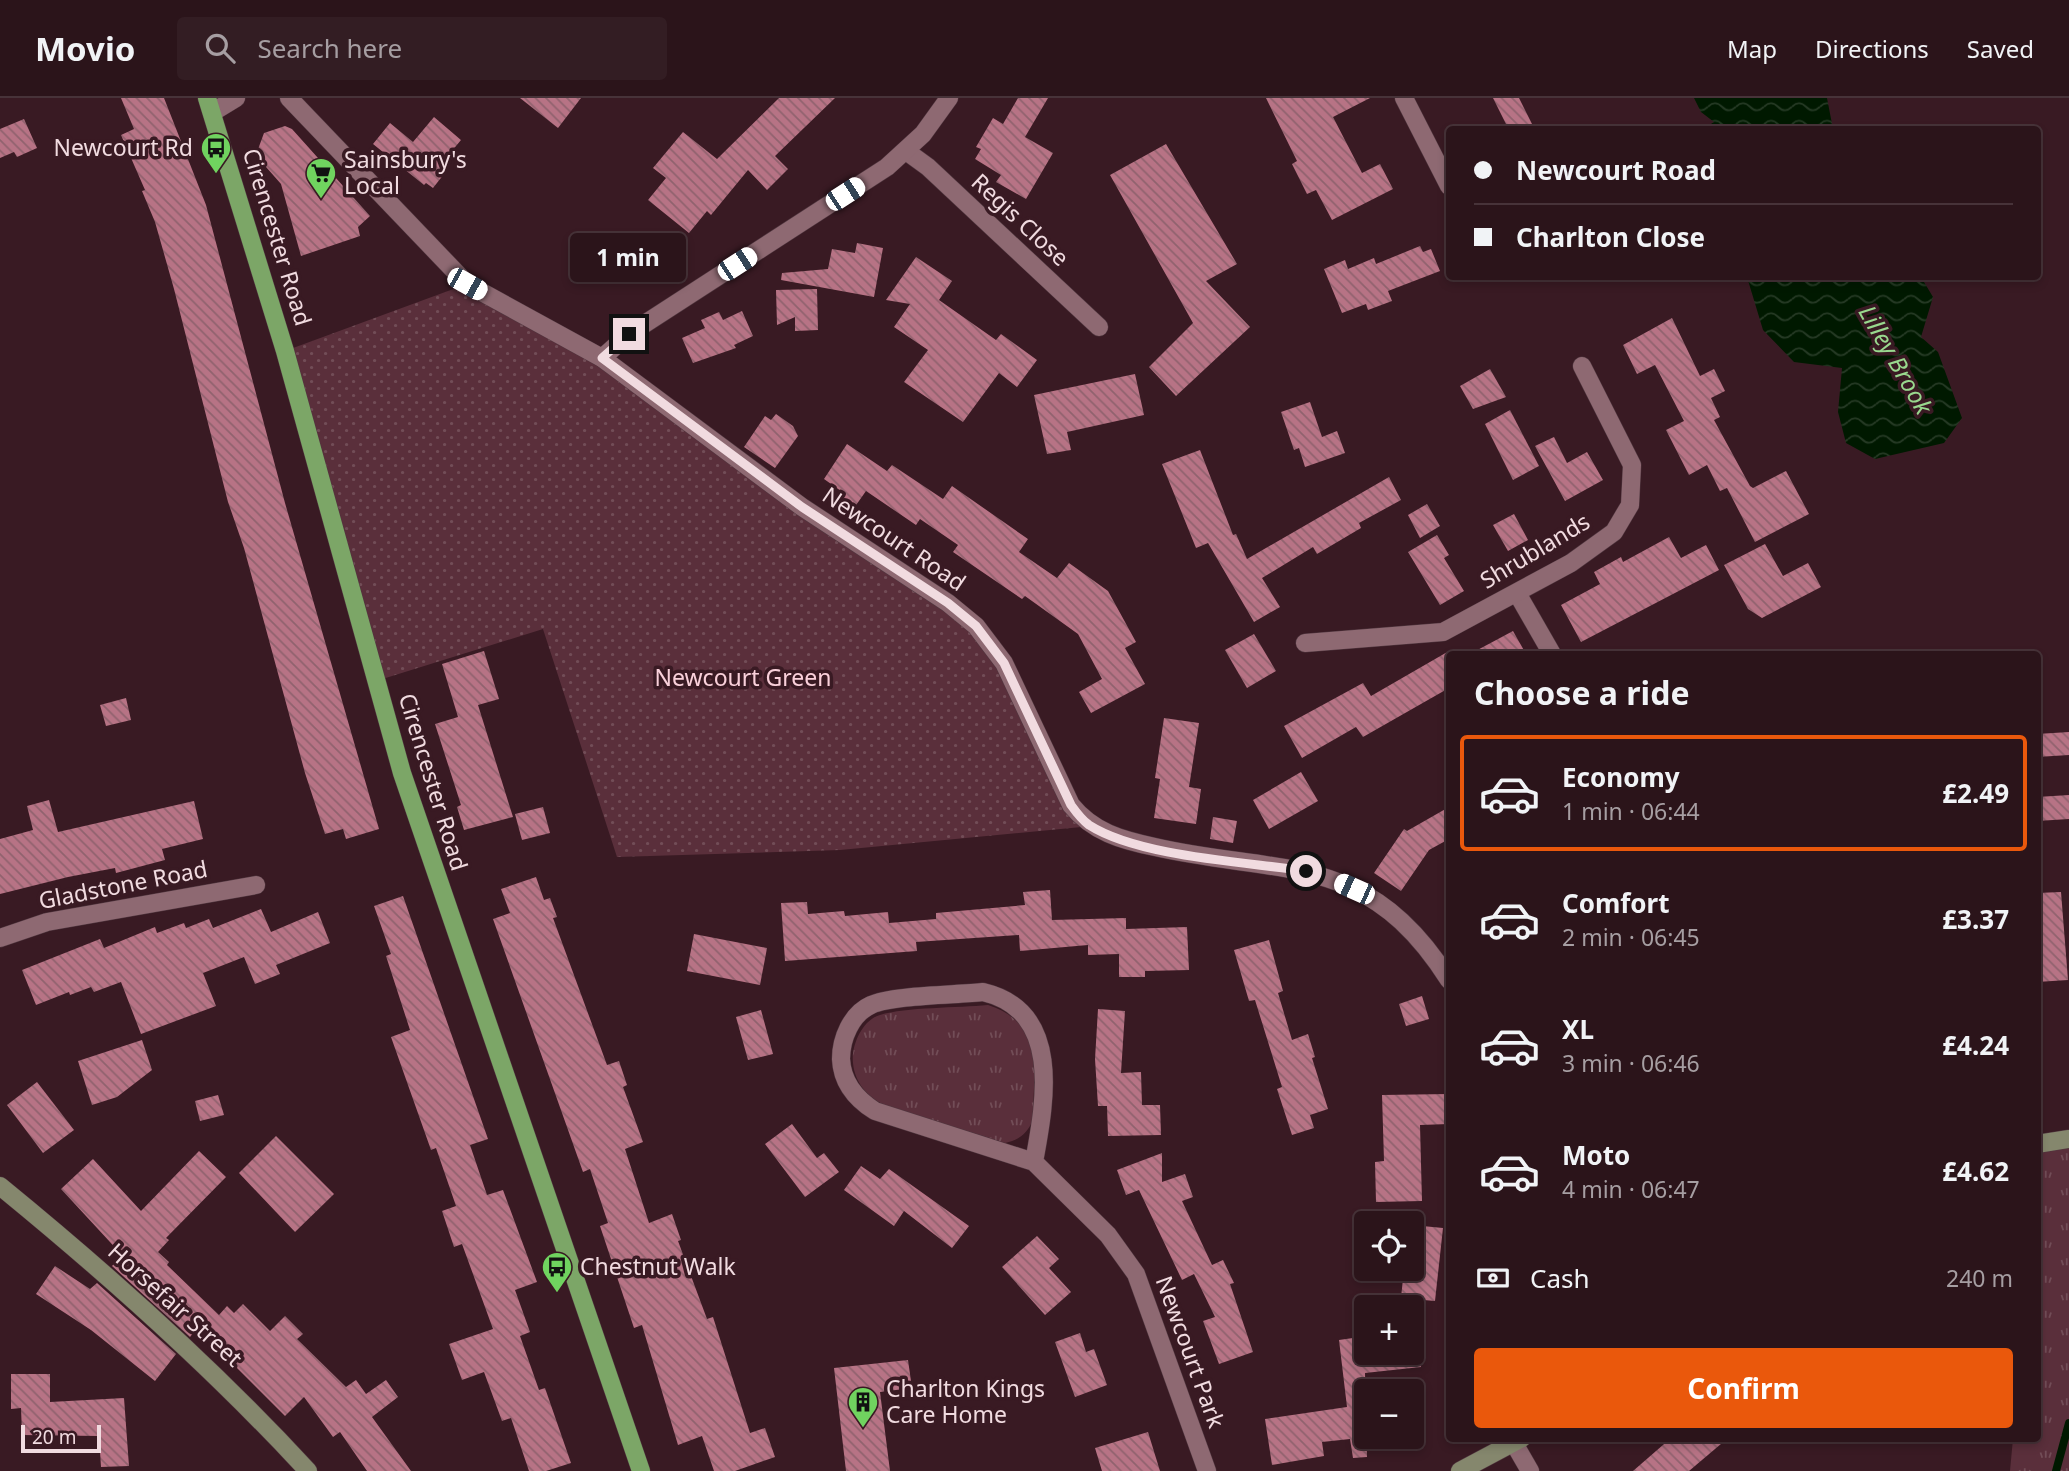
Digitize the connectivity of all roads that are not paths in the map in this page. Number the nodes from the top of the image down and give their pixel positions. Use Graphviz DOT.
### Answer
graph roads {
  1 [pos="236,98"];
  2 [pos="289,98"];
  3 [pos="949,98"];
  4 [pos="1404,98"];
  5 [pos="210,105"];
  6 [pos="906,151"];
  7 [pos="1446,180"];
  8 [pos="1099,327"];
  9 [pos="602,358"];
  10 [pos="1582,366"];
  11 [pos="1517,593"];
  12 [pos="1305,643"];
  13 [pos="1550,651"];
  14 [pos="256,885"];
  15 [pos="0,938"];
  16 [pos="1446,975"];
  17 [pos="1034,1163"];
  18 [pos="0,1186"];
  19 [pos="1512,1442"];
  20 [pos="1517,1442"];
  21 [pos="308,1471"];
  22 [pos="641,1471"];
  23 [pos="1207,1471"];
  24 [pos="1460,1471"];
  25 [pos="1530,1471"];
  1 -- 5 [label="street"];
  2 -- 9 [label="street, Newcourt Road"];
  3 -- 6 [label="street"];
  4 -- 7 [label="street"];
  5 -- 22 [label="main road, Cirencester Road"];
  6 -- 8 [label="street, Regis Close"];
  6 -- 9 [label="street"];
  9 -- 16 [label="street, Newcourt Road"];
  10 -- 11 [label="street, Shrublands"];
  11 -- 12 [label="street, Shrublands"];
  11 -- 13 [label="street"];
  14 -- 15 [label="street, Gladstone Road"];
  17 -- 17 [label="street, Newcourt Park"];
  17 -- 23 [label="street, Newcourt Park"];
  18 -- 21 [label="street, Horsefair Street"];
  19 -- 24 [label="street"];
  20 -- 25 [label="street"];
}
